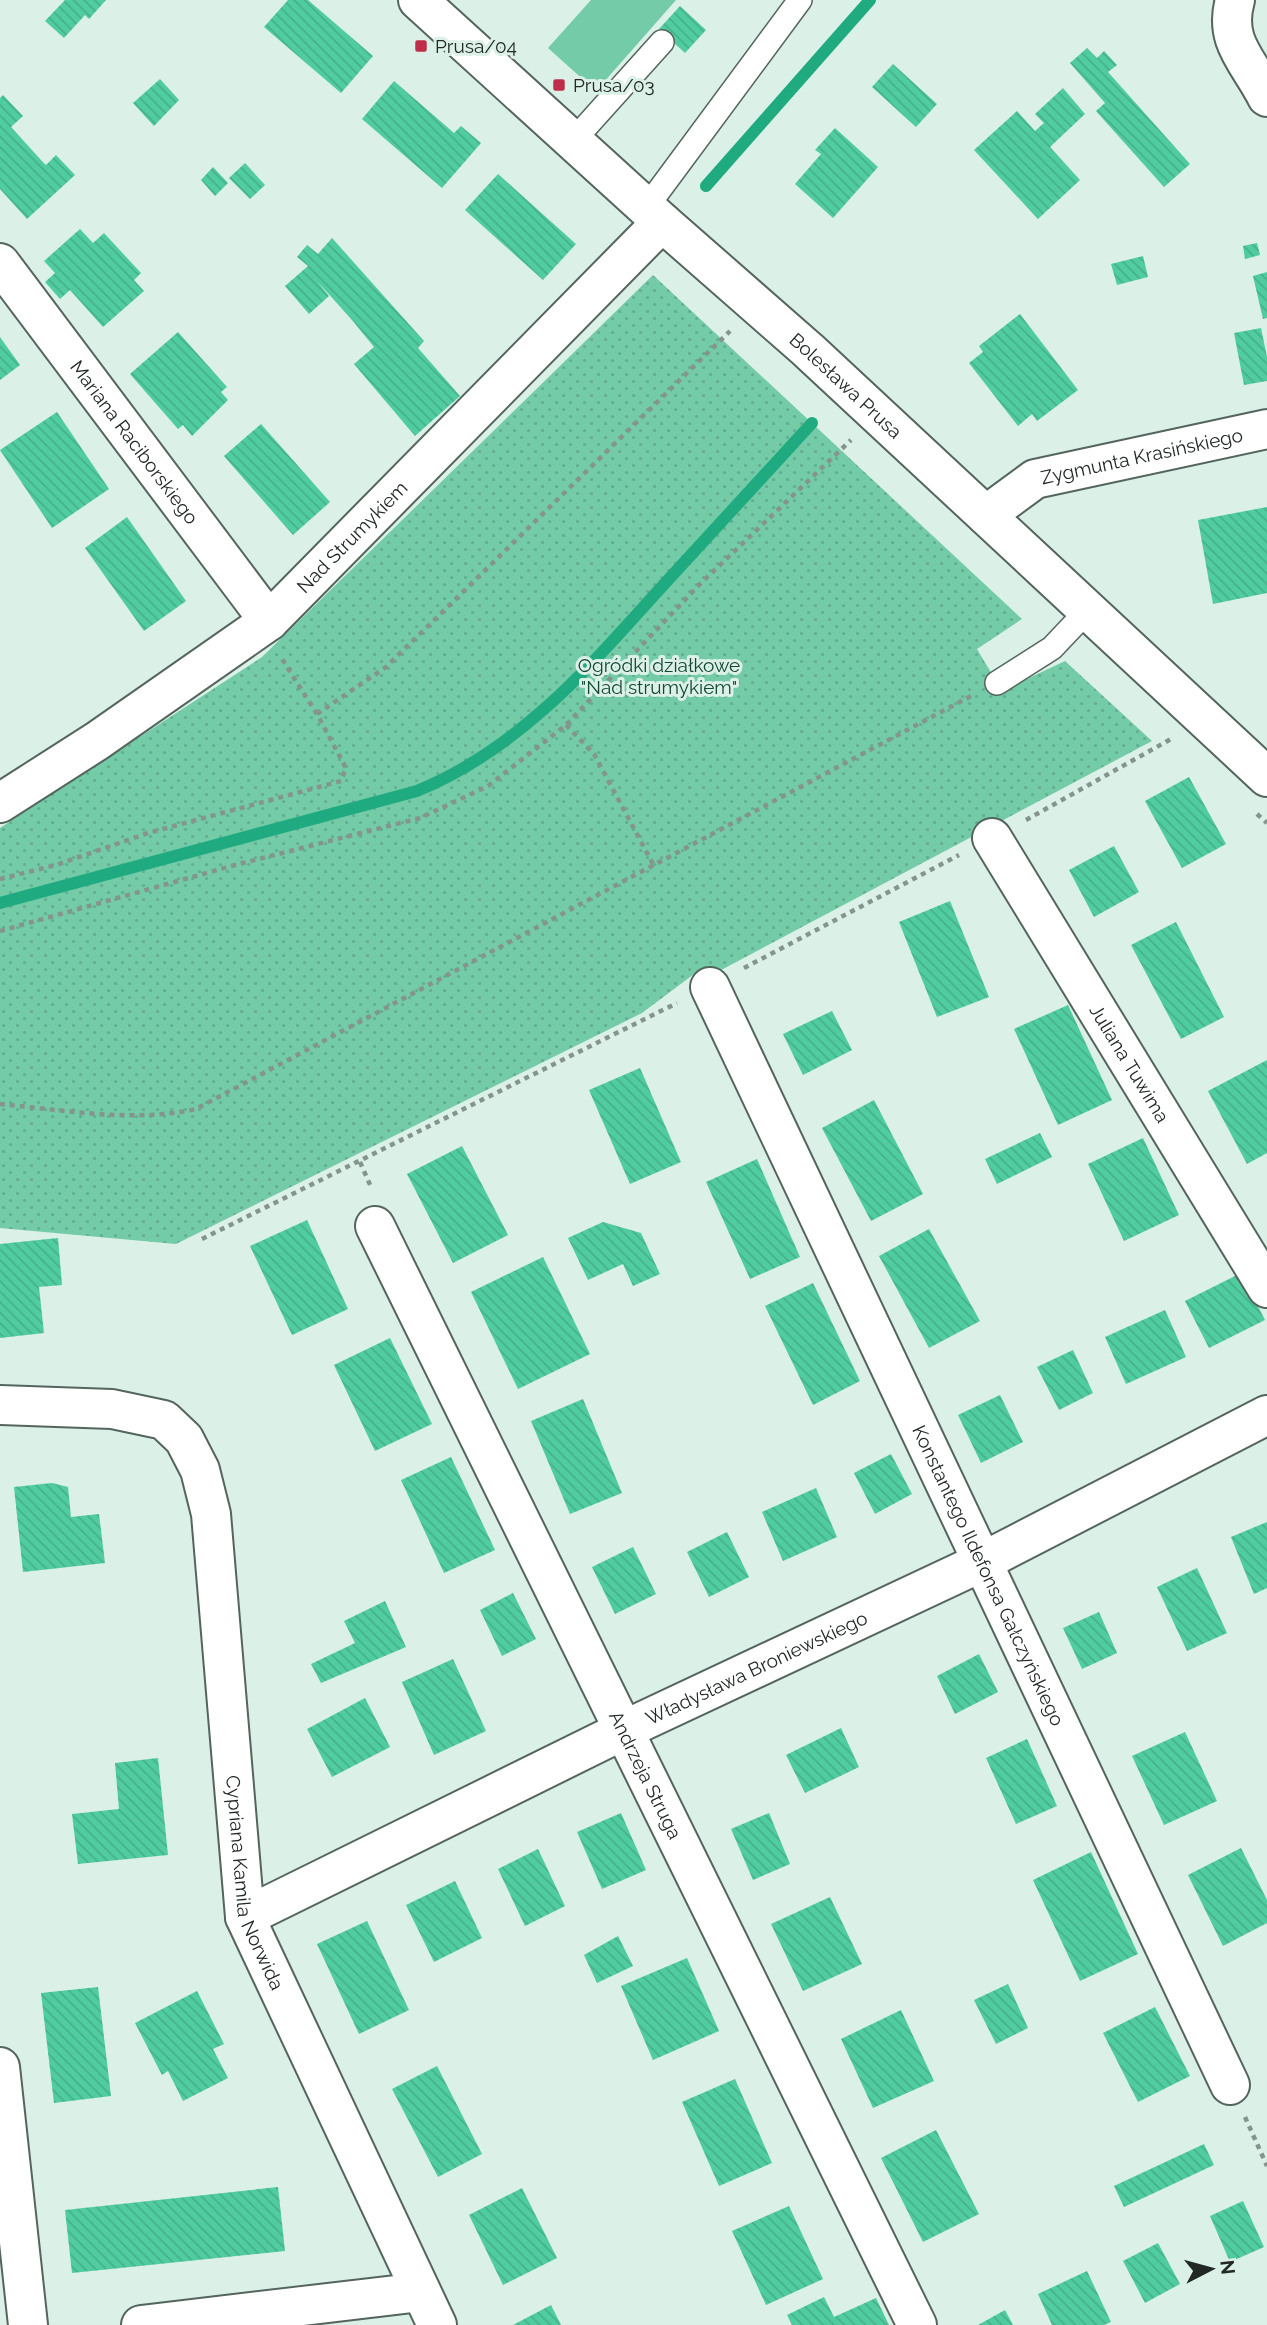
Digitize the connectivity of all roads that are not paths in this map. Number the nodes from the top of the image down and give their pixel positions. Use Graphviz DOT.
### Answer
graph roads {
  1 [pos="418,0"];
  2 [pos="800,0"];
  3 [pos="1235,0"];
  4 [pos="662,42"];
  5 [pos="1267,97"];
  6 [pos="573,141"];
  7 [pos="654,215"];
  8 [pos="0,263"];
  9 [pos="1267,429"];
  10 [pos="986,515"];
  11 [pos="1088,610"];
  12 [pos="265,623"];
  13 [pos="997,683"];
  14 [pos="1267,778"];
  15 [pos="0,803"];
  16 [pos="992,838"];
  17 [pos="710,986"];
  18 [pos="376,1226"];
  19 [pos="1267,1288"];
  20 [pos="0,1405"];
  21 [pos="1267,1415"];
  22 [pos="982,1562"];
  23 [pos="626,1729"];
  24 [pos="245,1917"];
  25 [pos="0,2067"];
  26 [pos="1230,2085"];
  27 [pos="429,2308"];
  28 [pos="27,2325"];
  29 [pos="141,2325"];
  30 [pos="917,2325"];
  1 -- 6 [label="street, Bolesława Prusa"];
  2 -- 7 [label="lane"];
  3 -- 5 [label="street"];
  4 -- 6 [label="lane"];
  6 -- 7 [label="street, Bolesława Prusa"];
  7 -- 10 [label="street, Bolesława Prusa"];
  7 -- 12 [label="street, Nad Strumykiem"];
  8 -- 12 [label="street, Mariana Raciborskiego"];
  9 -- 10 [label="street, Zygmunta Krasińskiego"];
  10 -- 11 [label="street, Bolesława Prusa"];
  11 -- 13 [label="lane"];
  11 -- 14 [label="street, Bolesława Prusa"];
  12 -- 15 [label="street, Nad Strumykiem"];
  16 -- 19 [label="street, Juliana Tuwima"];
  17 -- 22 [label="street, Konstantego Ildefonsa Gałczyńskiego"];
  18 -- 23 [label="street, Andrzeja Struga"];
  20 -- 24 [label="street, Cypriana Kamila Norwida"];
  21 -- 22 [label="street, Władysława Broniewskiego"];
  22 -- 23 [label="street, Władysława Broniewskiego"];
  22 -- 26 [label="street, Konstantego Ildefonsa Gałczyńskiego"];
  23 -- 24 [label="street, Władysława Broniewskiego"];
  23 -- 30 [label="street, Andrzeja Struga"];
  24 -- 27 [label="street, Cypriana Kamila Norwida"];
  25 -- 28 [label="street"];
  27 -- 29 [label="street"];
}
